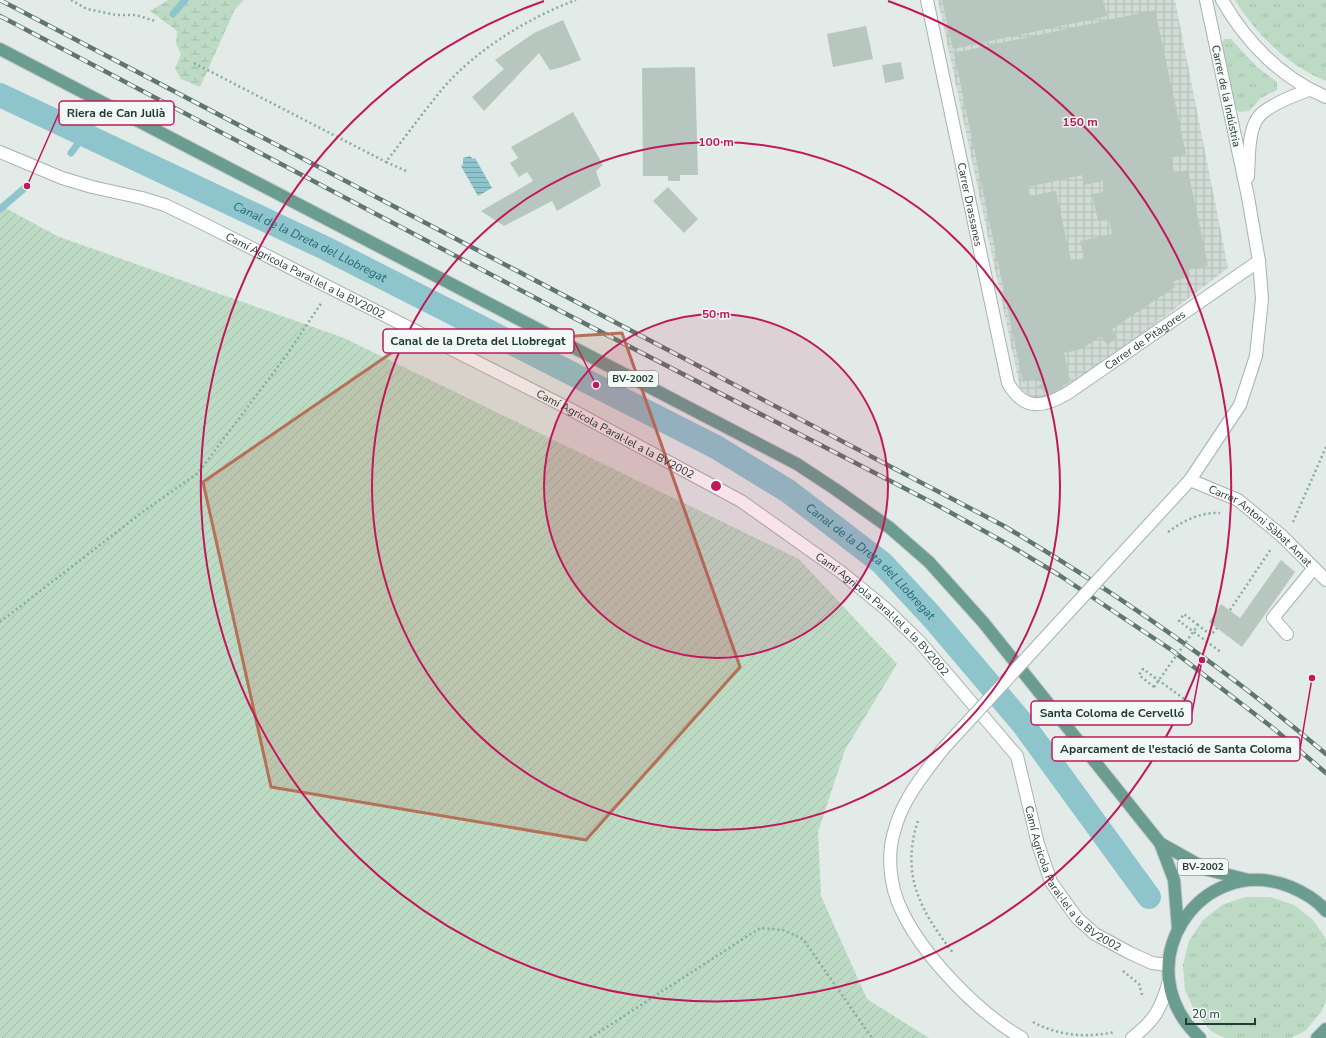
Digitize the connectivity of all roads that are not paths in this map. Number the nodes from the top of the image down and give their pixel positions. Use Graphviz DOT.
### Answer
graph roads {
  1 [pos="927,0"];
  2 [pos="1206,0"];
  3 [pos="1222,0"];
  4 [pos="0,49"];
  5 [pos="1309,90"];
  6 [pos="1326,97"];
  7 [pos="0,152"];
  8 [pos="1246,192"];
  9 [pos="1259,261"];
  10 [pos="1026,402"];
  11 [pos="1190,480"];
  12 [pos="1314,568"];
  13 [pos="1326,580"];
  14 [pos="1287,634"];
  15 [pos="1160,843"];
  16 [pos="1251,880"];
  17 [pos="1326,911"];
  18 [pos="1178,929"];
  19 [pos="1168,965"];
  20 [pos="1169,981"];
  21 [pos="1326,1029"];
  22 [pos="1022,1038"];
  23 [pos="1132,1038"];
  24 [pos="1200,1038"];
  25 [pos="1317,1038"];
  1 -- 10 [label="street, Carrer Drassanes"];
  2 -- 8 [label="street, Carrer de la Indústria"];
  3 -- 5 [label="street"];
  4 -- 15 [label="main road, BV-2002"];
  5 -- 6 [label="street"];
  5 -- 8 [label="street"];
  7 -- 19 [label="street, Camí Agricola Paral·lel a la BV2002"];
  8 -- 9 [label="street"];
  9 -- 10 [label="street, Carrer de Pitàgores"];
  9 -- 11 [label="street"];
  11 -- 12 [label="street, Carrer Antoni Sàbat Amat"];
  11 -- 22 [label="street, bridge"];
  12 -- 13 [label="street, Carrer Antoni Sàbat Amat"];
  12 -- 14 [label="street"];
  15 -- 16 [label="main road, BV-2002"];
  15 -- 18 [label="main road, BV-2002"];
  16 -- 17 [label="main road, BV-2002"];
  16 -- 18 [label="main road, BV-2002"];
  18 -- 19 [label="main road, BV-2002"];
  19 -- 20 [label="main road, BV-2002"];
  20 -- 23 [label="street"];
  20 -- 24 [label="main road, BV-2002"];
  21 -- 25 [label="main road"];
}
